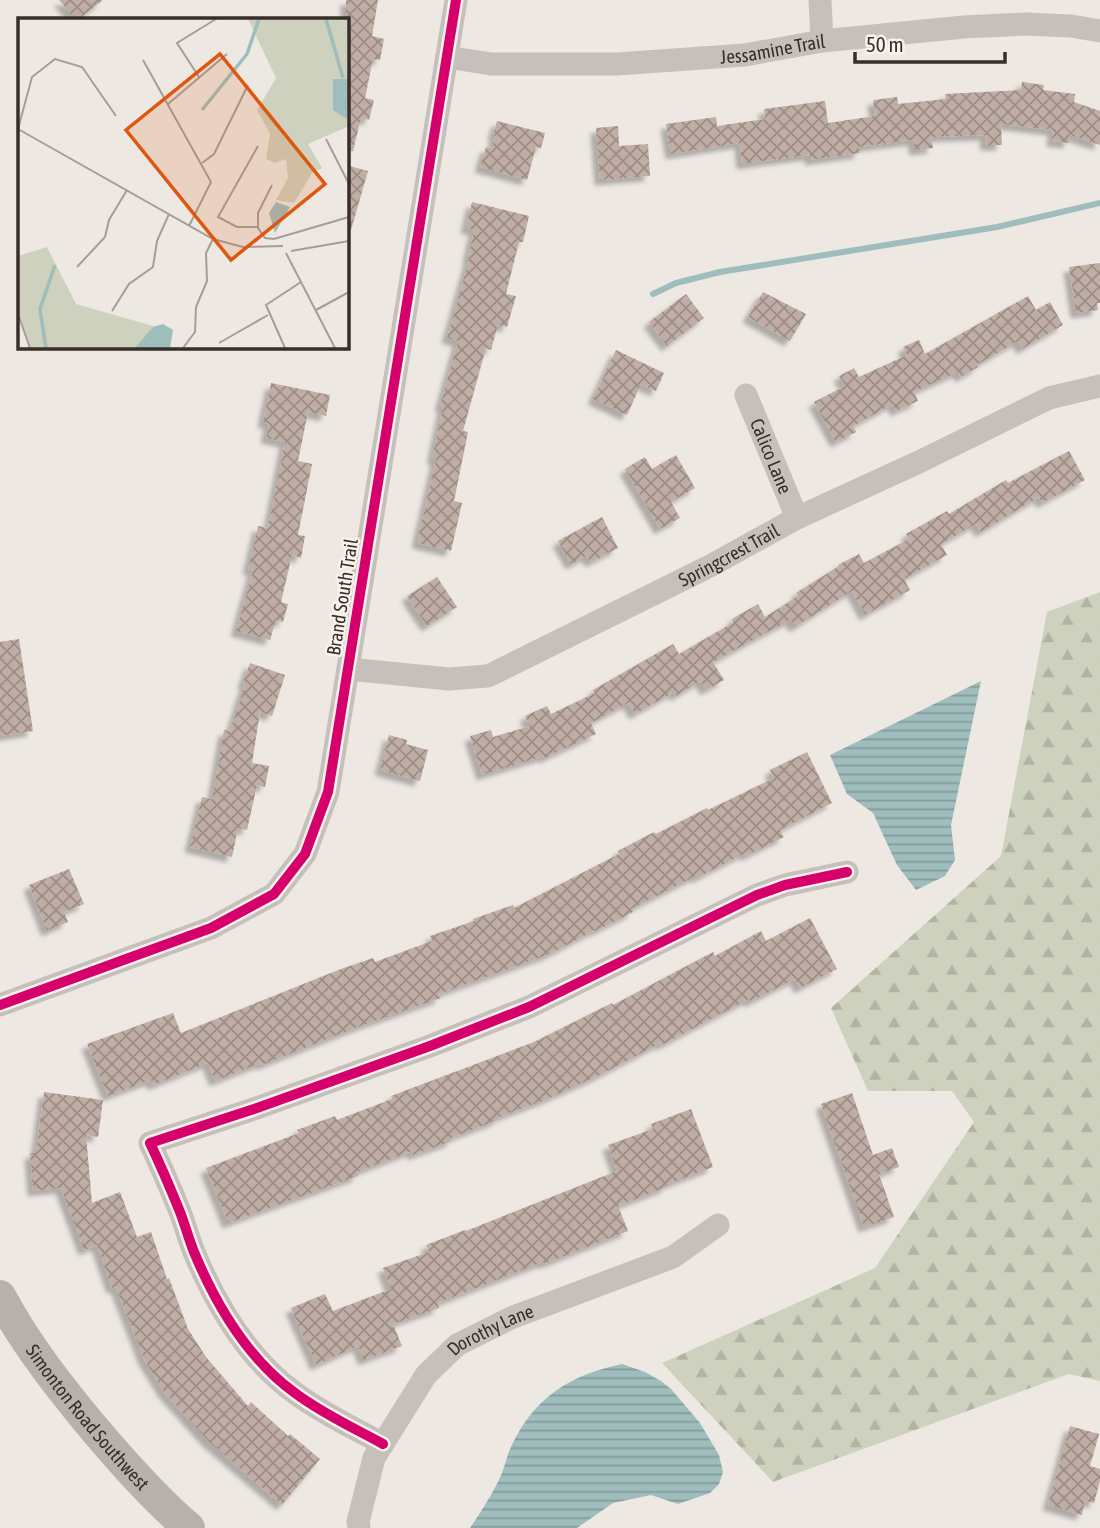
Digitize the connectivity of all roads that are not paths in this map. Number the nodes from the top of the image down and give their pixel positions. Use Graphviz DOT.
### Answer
graph roads {
  1 [pos="456,0"];
  2 [pos="820,0"];
  3 [pos="1100,31"];
  4 [pos="822,41"];
  5 [pos="447,57"];
  6 [pos="1100,386"];
  7 [pos="746,395"];
  8 [pos="797,517"];
  9 [pos="348,669"];
  10 [pos="847,872"];
  11 [pos="0,1005"];
  12 [pos="718,1225"];
  13 [pos="0,1296"];
  14 [pos="383,1444"];
  15 [pos="189,1528"];
  16 [pos="359,1528"];
  1 -- 5 [label="street, Brand South Trail"];
  2 -- 4 [label="street"];
  3 -- 4 [label="street, Jessamine Trail"];
  4 -- 5 [label="street, Jessamine Trail"];
  5 -- 9 [label="street, Brand South Trail"];
  6 -- 8 [label="street, Springcrest Trail"];
  7 -- 8 [label="street, Calico Lane"];
  8 -- 9 [label="street, Springcrest Trail"];
  9 -- 11 [label="street, Brand South Trail"];
  10 -- 14 [label="street"];
  12 -- 14 [label="street, Dorothy Lane"];
  13 -- 15 [label="street, Simonton Road Southwest"];
  14 -- 16 [label="street, Dorothy Lane"];
}
